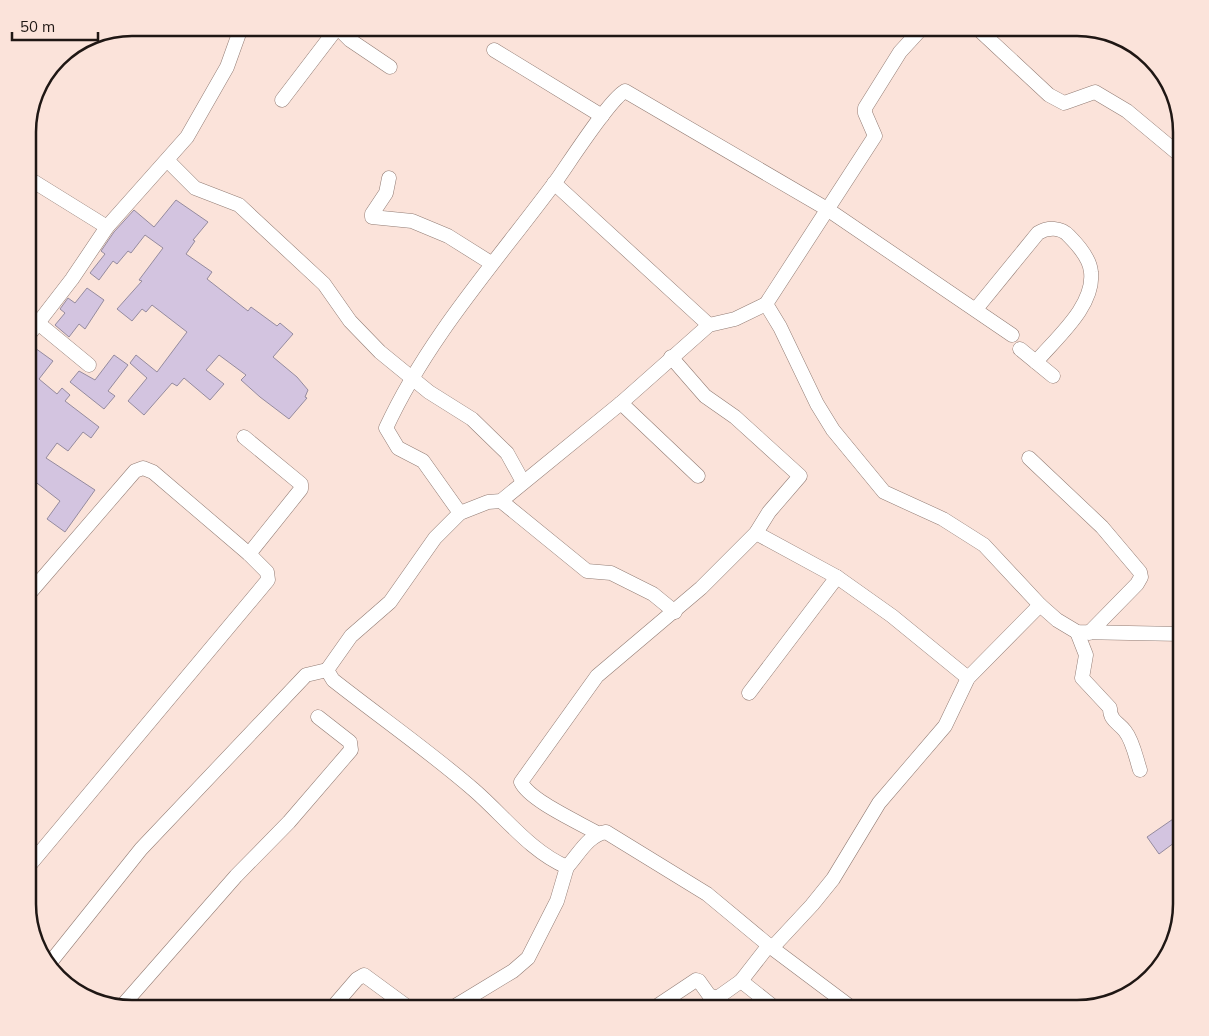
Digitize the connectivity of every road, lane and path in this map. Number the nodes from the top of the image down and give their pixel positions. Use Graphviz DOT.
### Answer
graph roads {
  1 [pos="238,36"];
  2 [pos="332,36"];
  3 [pos="346,36"];
  4 [pos="915,36"];
  5 [pos="986,36"];
  6 [pos="494,50"];
  7 [pos="390,67"];
  8 [pos="282,100"];
  9 [pos="602,116"];
  10 [pos="1173,149"];
  11 [pos="168,161"];
  12 [pos="389,178"];
  13 [pos="36,183"];
  14 [pos="554,183"];
  15 [pos="827,209"];
  16 [pos="106,227"];
  17 [pos="491,263"];
  18 [pos="766,304"];
  19 [pos="976,309"];
  20 [pos="38,322"];
  21 [pos="36,325"];
  22 [pos="709,325"];
  23 [pos="1012,335"];
  24 [pos="1020,350"];
  25 [pos="671,357"];
  26 [pos="1036,362"];
  27 [pos="89,365"];
  28 [pos="1053,376"];
  29 [pos="412,378"];
  30 [pos="621,403"];
  31 [pos="244,437"];
  32 [pos="1029,458"];
  33 [pos="698,476"];
  34 [pos="523,482"];
  35 [pos="501,501"];
  36 [pos="460,513"];
  37 [pos="756,533"];
  38 [pos="249,554"];
  39 [pos="837,577"];
  40 [pos="36,586"];
  41 [pos="1040,605"];
  42 [pos="674,612"];
  43 [pos="1083,633"];
  44 [pos="1173,634"];
  45 [pos="327,670"];
  46 [pos="968,678"];
  47 [pos="750,693"];
  48 [pos="318,717"];
  49 [pos="1140,770"];
  50 [pos="596,834"];
  51 [pos="36,857"];
  52 [pos="567,867"];
  53 [pos="771,946"];
  54 [pos="53,959"];
  55 [pos="740,981"];
  56 [pos="127,1000"];
  57 [pos="339,1000"];
  58 [pos="398,1000"];
  59 [pos="465,1000"];
  60 [pos="666,1000"];
  61 [pos="765,1000"];
  62 [pos="842,1000"];
  1 -- 11 [label="street"];
  2 -- 8 [label="street"];
  3 -- 7 [label="street"];
  4 -- 15 [label="street"];
  5 -- 10 [label="street"];
  6 -- 9 [label="street"];
  9 -- 14 [label="street"];
  9 -- 15 [label="street"];
  11 -- 16 [label="street"];
  11 -- 29 [label="street"];
  12 -- 17 [label="street"];
  13 -- 16 [label="street"];
  14 -- 17 [label="street"];
  14 -- 22 [label="street"];
  15 -- 18 [label="street"];
  15 -- 19 [label="street"];
  16 -- 20 [label="street"];
  17 -- 29 [label="street"];
  18 -- 22 [label="street"];
  18 -- 41 [label="street"];
  19 -- 23 [label="street"];
  19 -- 26 [label="street"];
  20 -- 21 [label="street"];
  20 -- 27 [label="street"];
  22 -- 25 [label="street"];
  24 -- 26 [label="street"];
  25 -- 30 [label="street"];
  25 -- 37 [label="street"];
  26 -- 28 [label="street"];
  29 -- 34 [label="street"];
  29 -- 36 [label="street"];
  30 -- 33 [label="street"];
  30 -- 34 [label="street"];
  31 -- 38 [label="street"];
  32 -- 43 [label="street"];
  34 -- 35 [label="street"];
  35 -- 36 [label="street"];
  35 -- 42 [label="street"];
  36 -- 45 [label="street"];
  37 -- 39 [label="street"];
  37 -- 42 [label="street"];
  38 -- 40 [label="street"];
  38 -- 51 [label="street"];
  39 -- 46 [label="street"];
  39 -- 47 [label="street"];
  41 -- 43 [label="street"];
  41 -- 46 [label="street"];
  42 -- 50 [label="street"];
  43 -- 44 [label="street"];
  43 -- 49 [label="street"];
  45 -- 52 [label="street"];
  45 -- 54 [label="street"];
  46 -- 53 [label="street"];
  48 -- 56 [label="street"];
  50 -- 52 [label="street"];
  50 -- 53 [label="street"];
  52 -- 59 [label="street"];
  53 -- 55 [label="street"];
  53 -- 62 [label="street"];
  55 -- 60 [label="street"];
  55 -- 61 [label="street"];
  57 -- 58 [label="street"];
}
